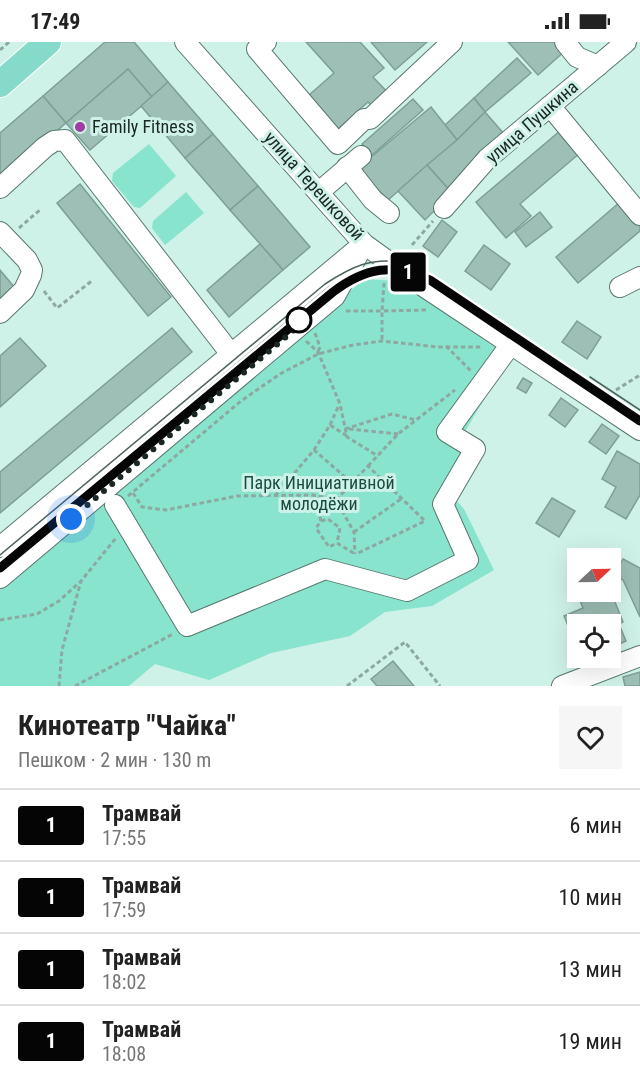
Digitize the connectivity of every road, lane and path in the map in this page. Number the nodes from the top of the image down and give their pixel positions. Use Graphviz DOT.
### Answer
graph roads {
  1 [pos="9,42"];
  2 [pos="48,42"];
  3 [pos="186,42"];
  4 [pos="266,42"];
  5 [pos="452,42"];
  6 [pos="565,42"];
  7 [pos="0,50"];
  8 [pos="609,51"];
  9 [pos="0,84"];
  10 [pos="550,106"];
  11 [pos="0,188"];
  12 [pos="319,192"];
  13 [pos="444,208"];
  14 [pos="41,209"];
  15 [pos="389,213"];
  16 [pos="640,215"];
  17 [pos="3,235"];
  18 [pos="364,244"];
  19 [pos="412,245"];
  20 [pos="31,275"];
  21 [pos="640,277"];
  22 [pos="93,280"];
  23 [pos="384,283"];
  24 [pos="620,287"];
  25 [pos="432,310"];
  26 [pos="339,311"];
  27 [pos="382,311"];
  28 [pos="0,313"];
  29 [pos="313,327"];
  30 [pos="305,340"];
  31 [pos="382,341"];
  32 [pos="511,344"];
  33 [pos="446,346"];
  34 [pos="488,347"];
  35 [pos="318,353"];
  36 [pos="231,354"];
  37 [pos="640,375"];
  38 [pos="484,381"];
  39 [pos="458,387"];
  40 [pos="616,390"];
  41 [pos="340,404"];
  42 [pos="416,420"];
  43 [pos="330,425"];
  44 [pos="345,429"];
  45 [pos="640,430"];
  46 [pos="398,434"];
  47 [pos="347,437"];
  48 [pos="314,450"];
  49 [pos="378,456"];
  50 [pos="368,466"];
  51 [pos="352,483"];
  52 [pos="129,487"];
  53 [pos="132,492"];
  54 [pos="314,495"];
  55 [pos="274,496"];
  56 [pos="401,499"];
  57 [pos="336,500"];
  58 [pos="116,505"];
  59 [pos="321,521"];
  60 [pos="128,524"];
  61 [pos="354,532"];
  62 [pos="337,543"];
  63 [pos="0,547"];
  64 [pos="355,555"];
  65 [pos="0,578"];
  66 [pos="81,582"];
  67 [pos="0,621"];
  68 [pos="187,626"];
  69 [pos="640,656"];
  70 [pos="59,686"];
  71 [pos="75,686"];
  72 [pos="347,686"];
  73 [pos="440,686"];
  74 [pos="562,686"];
  1 -- 7 [label="path"];
  2 -- 9 [label="main road"];
  3 -- 12 [label="street, улица Терешковой"];
  4 -- 5 [label="street"];
  6 -- 8 [label="street"];
  8 -- 10 [label="street, улица Пушкина"];
  10 -- 13 [label="street, улица Пушкина"];
  10 -- 16 [label="street"];
  11 -- 36 [label="street"];
  12 -- 15 [label="street"];
  12 -- 18 [label="street, улица Терешковой"];
  13 -- 19 [label="path"];
  14 -- 17 [label="path"];
  17 -- 20 [label="street"];
  18 -- 32 [label="street, улица Терешковой"];
  18 -- 36 [label="street"];
  18 -- 65 [label="street"];
  20 -- 22 [label="path"];
  20 -- 28 [label="street"];
  21 -- 24 [label="street"];
  23 -- 27 [label="path"];
  25 -- 27 [label="path"];
  26 -- 27 [label="path"];
  27 -- 31 [label="path"];
  29 -- 35 [label="path"];
  30 -- 35 [label="path"];
  31 -- 33 [label="path"];
  31 -- 35 [label="path"];
  32 -- 38 [label="street"];
  32 -- 45 [label="street, улица Терешковой"];
  33 -- 34 [label="path"];
  33 -- 38 [label="path"];
  35 -- 41 [label="path"];
  35 -- 53 [label="path"];
  36 -- 63 [label="street"];
  37 -- 40 [label="path"];
  38 -- 68 [label="street"];
  39 -- 42 [label="path"];
  41 -- 43 [label="path"];
  41 -- 44 [label="path"];
  42 -- 44 [label="path"];
  42 -- 46 [label="path"];
  43 -- 47 [label="path"];
  43 -- 48 [label="path"];
  44 -- 46 [label="path"];
  44 -- 47 [label="path"];
  46 -- 49 [label="path"];
  47 -- 49 [label="path"];
  48 -- 51 [label="path"];
  48 -- 55 [label="path"];
  49 -- 50 [label="path"];
  50 -- 51 [label="path"];
  50 -- 56 [label="path"];
  51 -- 57 [label="path"];
  52 -- 53 [label="path"];
  53 -- 55 [label="path"];
  53 -- 58 [label="path"];
  54 -- 55 [label="path"];
  54 -- 57 [label="path"];
  54 -- 59 [label="path"];
  56 -- 61 [label="path"];
  56 -- 64 [label="path"];
  57 -- 61 [label="path"];
  58 -- 60 [label="street"];
  59 -- 62 [label="path"];
  59 -- 62 [label="path"];
  60 -- 66 [label="path"];
  60 -- 68 [label="street"];
  61 -- 64 [label="path"];
  62 -- 64 [label="path"];
  66 -- 67 [label="path"];
  66 -- 70 [label="path"];
  68 -- 71 [label="path"];
  69 -- 74 [label="street"];
  72 -- 73 [label="path"];
}
